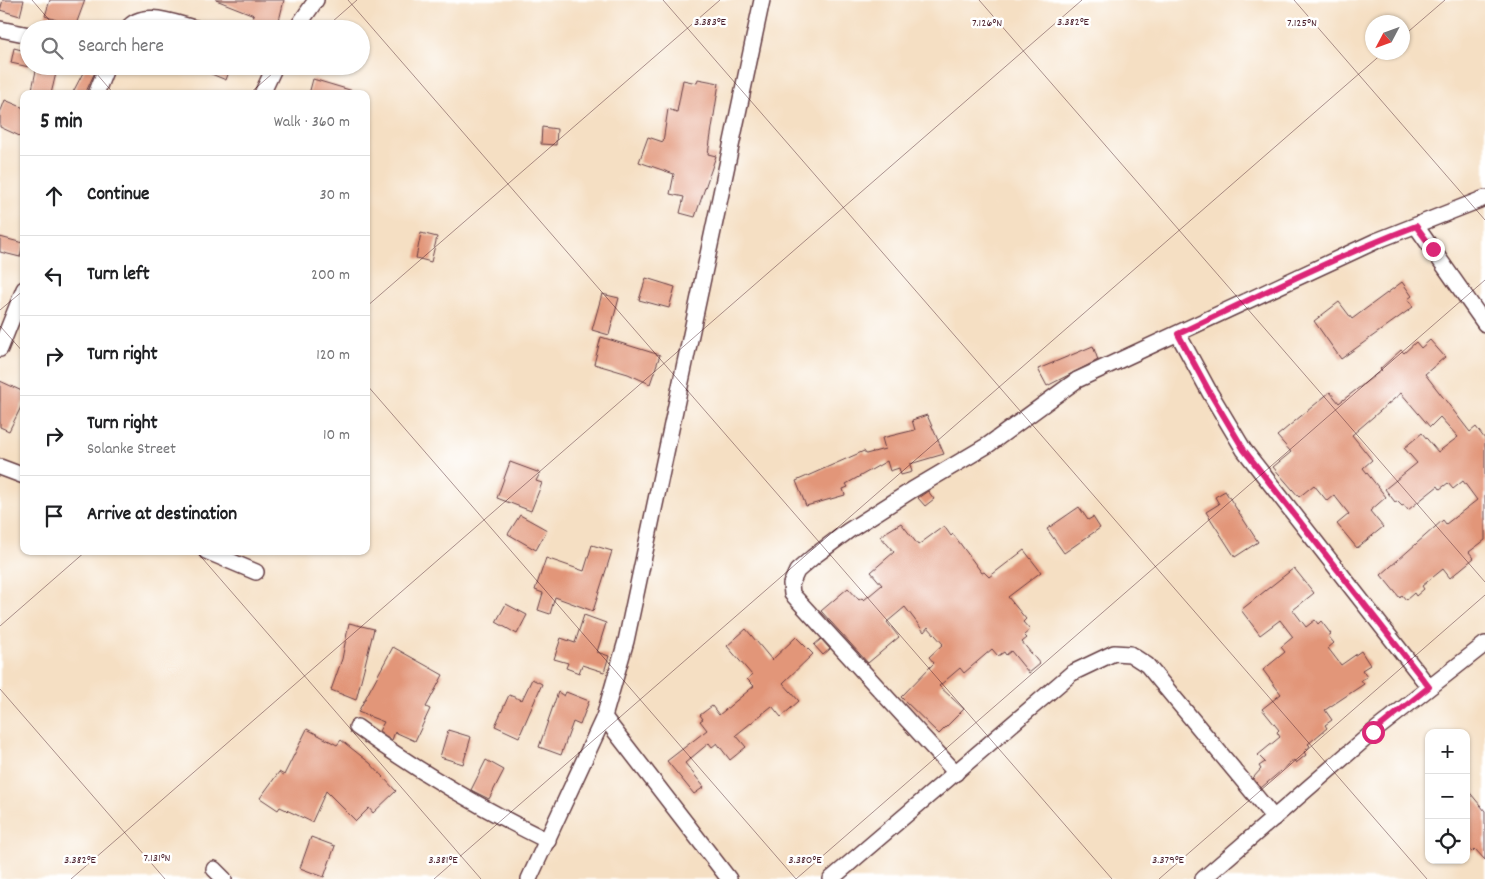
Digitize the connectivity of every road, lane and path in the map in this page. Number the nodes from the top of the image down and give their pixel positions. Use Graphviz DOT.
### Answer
graph roads {
  1 [pos="316,0"];
  2 [pos="762,0"];
  3 [pos="138,20"];
  4 [pos="153,20"];
  5 [pos="302,20"];
  6 [pos="0,29"];
  7 [pos="20,33"];
  8 [pos="104,75"];
  9 [pos="272,75"];
  10 [pos="98,90"];
  11 [pos="264,90"];
  12 [pos="1485,198"];
  13 [pos="1416,226"];
  14 [pos="20,299"];
  15 [pos="1485,324"];
  16 [pos="1178,334"];
  17 [pos="0,350"];
  18 [pos="0,467"];
  19 [pos="20,474"];
  20 [pos="216,555"];
  21 [pos="256,572"];
  22 [pos="1485,644"];
  23 [pos="1429,687"];
  24 [pos="604,717"];
  25 [pos="357,727"];
  26 [pos="956,773"];
  27 [pos="1274,818"];
  28 [pos="548,841"];
  29 [pos="529,879"];
  30 [pos="729,879"];
  31 [pos="831,879"];
  32 [pos="1203,879"];
  1 -- 5 [label="street"];
  2 -- 24 [label="street"];
  3 -- 4 [label="street"];
  6 -- 7 [label="street"];
  8 -- 10 [label="street"];
  9 -- 11 [label="street"];
  12 -- 13 [label="street"];
  13 -- 15 [label="street"];
  13 -- 16 [label="street"];
  14 -- 17 [label="street"];
  16 -- 23 [label="street"];
  16 -- 26 [label="street"];
  18 -- 19 [label="street"];
  20 -- 21 [label="street"];
  22 -- 23 [label="street"];
  23 -- 27 [label="street"];
  24 -- 28 [label="street"];
  24 -- 30 [label="street"];
  25 -- 28 [label="street"];
  26 -- 27 [label="street"];
  26 -- 31 [label="street"];
  27 -- 32 [label="street"];
  28 -- 29 [label="street"];
}
